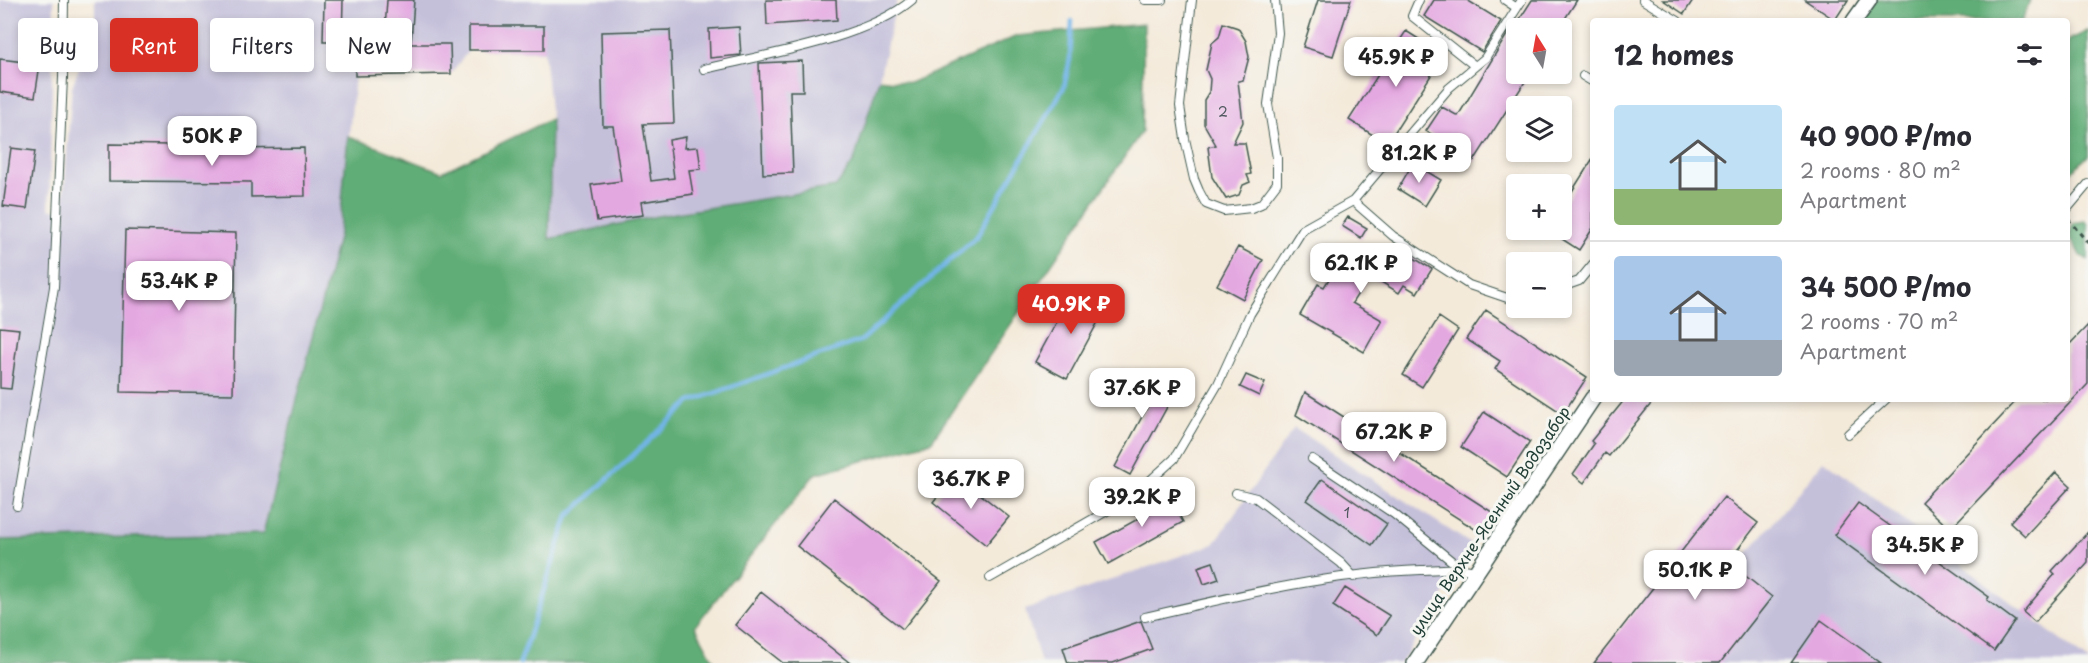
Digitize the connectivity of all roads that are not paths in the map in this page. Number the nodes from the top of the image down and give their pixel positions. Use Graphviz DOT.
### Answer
graph roads {
  1 [pos="64,0"];
  2 [pos="912,0"];
  3 [pos="1145,0"];
  4 [pos="1162,0"];
  5 [pos="1192,0"];
  6 [pos="1275,0"];
  7 [pos="1419,0"];
  8 [pos="1506,0"];
  9 [pos="1522,0"];
  10 [pos="1643,0"];
  11 [pos="1869,0"];
  12 [pos="1517,8"];
  13 [pos="1673,18"];
  14 [pos="1856,18"];
  15 [pos="1475,66"];
  16 [pos="704,69"];
  17 [pos="1583,76"];
  18 [pos="1590,80"];
  19 [pos="2088,184"];
  20 [pos="1353,201"];
  21 [pos="2070,205"];
  22 [pos="1590,268"];
  23 [pos="1572,283"];
  24 [pos="1506,298"];
  25 [pos="1590,402"];
  26 [pos="1883,402"];
  27 [pos="1848,434"];
  28 [pos="1312,459"];
  29 [pos="1236,493"];
  30 [pos="17,506"];
  31 [pos="1459,567"];
  32 [pos="1475,571"];
  33 [pos="1354,577"];
  34 [pos="990,578"];
  35 [pos="1145,617"];
  36 [pos="1415,663"];
  1 -- 30 [label="lane"];
  2 -- 16 [label="lane"];
  3 -- 4 [label="lane"];
  5 -- 6 [label="lane"];
  7 -- 15 [label="lane"];
  8 -- 12 [label="lane"];
  9 -- 12 [label="lane"];
  10 -- 13 [label="lane"];
  11 -- 14 [label="street"];
  12 -- 15 [label="lane"];
  15 -- 20 [label="lane"];
  17 -- 18 [label="lane"];
  19 -- 21 [label="lane"];
  20 -- 24 [label="lane"];
  20 -- 34 [label="lane"];
  22 -- 23 [label="lane"];
  25 -- 32 [label="street, улица Верхне-Ясенный Водозабор"];
  26 -- 27 [label="lane"];
  28 -- 31 [label="lane"];
  29 -- 33 [label="lane"];
  31 -- 32 [label="lane"];
  31 -- 33 [label="lane"];
  32 -- 36 [label="street, улица Верхне-Ясенный Водозабор"];
  33 -- 35 [label="lane"];
}
